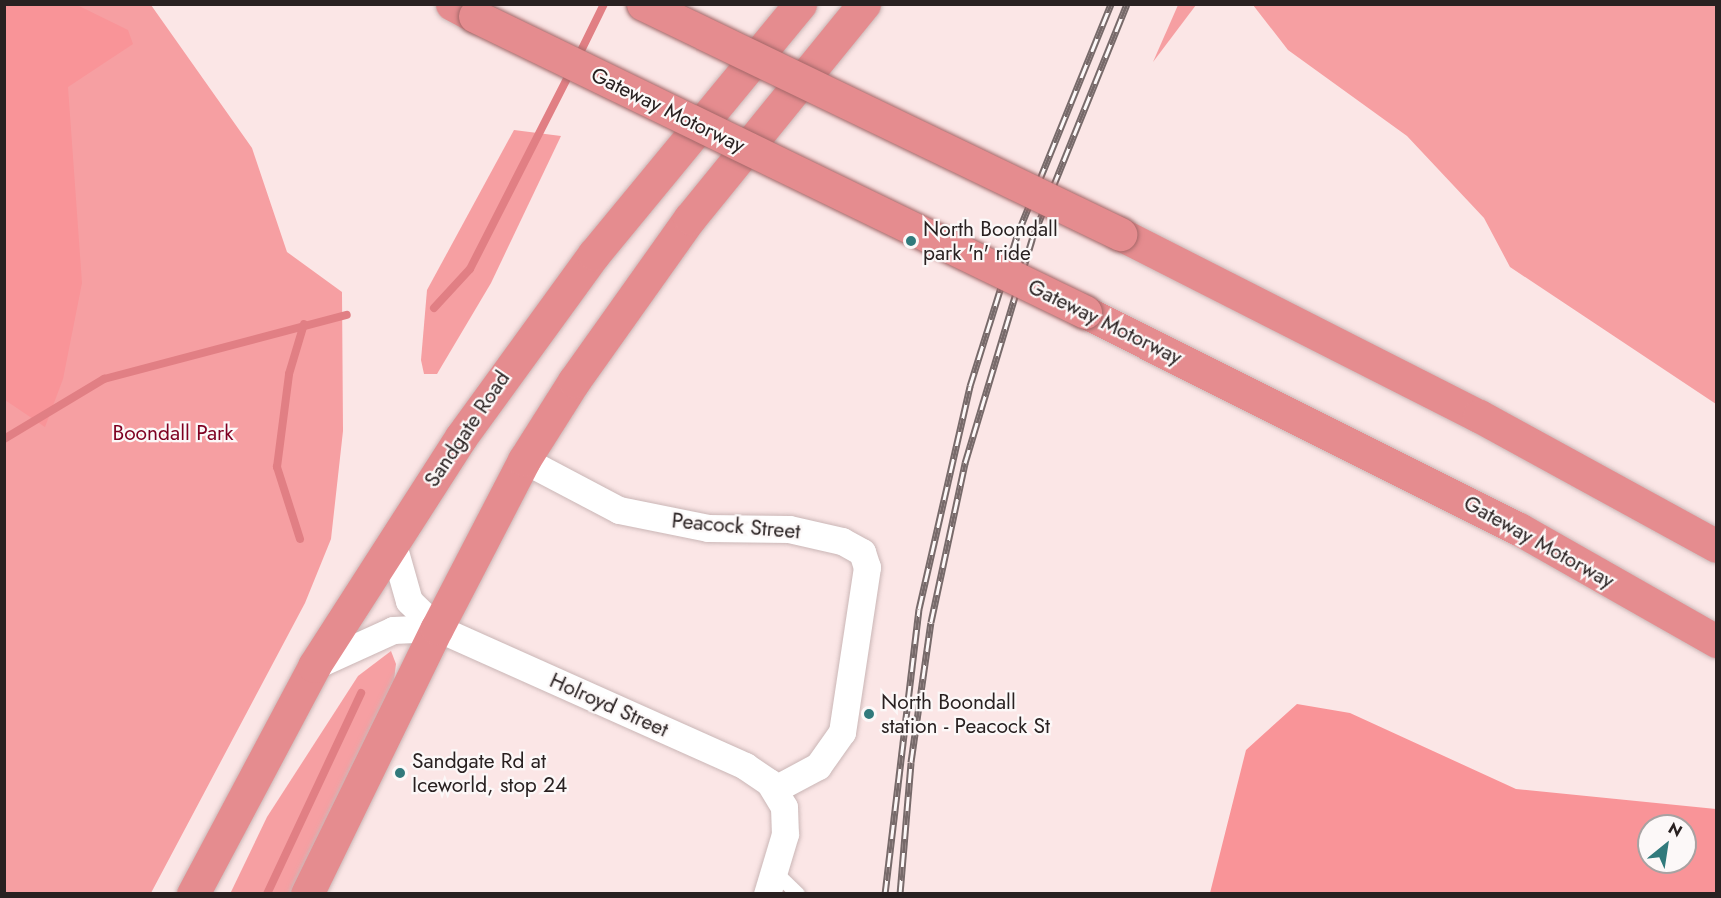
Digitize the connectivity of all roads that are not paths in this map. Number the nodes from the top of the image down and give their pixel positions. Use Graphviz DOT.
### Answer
graph roads {
  1 [pos="643,4"];
  2 [pos="800,4"];
  3 [pos="864,4"];
  4 [pos="464,10"];
  5 [pos="524,460"];
  6 [pos="392,541"];
  7 [pos="1716,546"];
  8 [pos="437,628"];
  9 [pos="1716,642"];
  10 [pos="314,666"];
  11 [pos="775,789"];
  12 [pos="771,883"];
  13 [pos="193,894"];
  14 [pos="307,894"];
  15 [pos="798,894"];
  1 -- 7 [label="highway, bridge"];
  2 -- 6 [label="highway, Sandgate Road"];
  3 -- 5 [label="highway"];
  4 -- 9 [label="highway, Gateway Motorway, bridge"];
  5 -- 8 [label="highway"];
  5 -- 11 [label="street, Peacock Street"];
  6 -- 8 [label="street"];
  6 -- 10 [label="highway, Sandgate Road"];
  8 -- 10 [label="street"];
  8 -- 11 [label="street, Holroyd Street"];
  8 -- 14 [label="highway"];
  10 -- 13 [label="highway, Sandgate Road"];
  11 -- 12 [label="street"];
  12 -- 15 [label="lane"];
}
